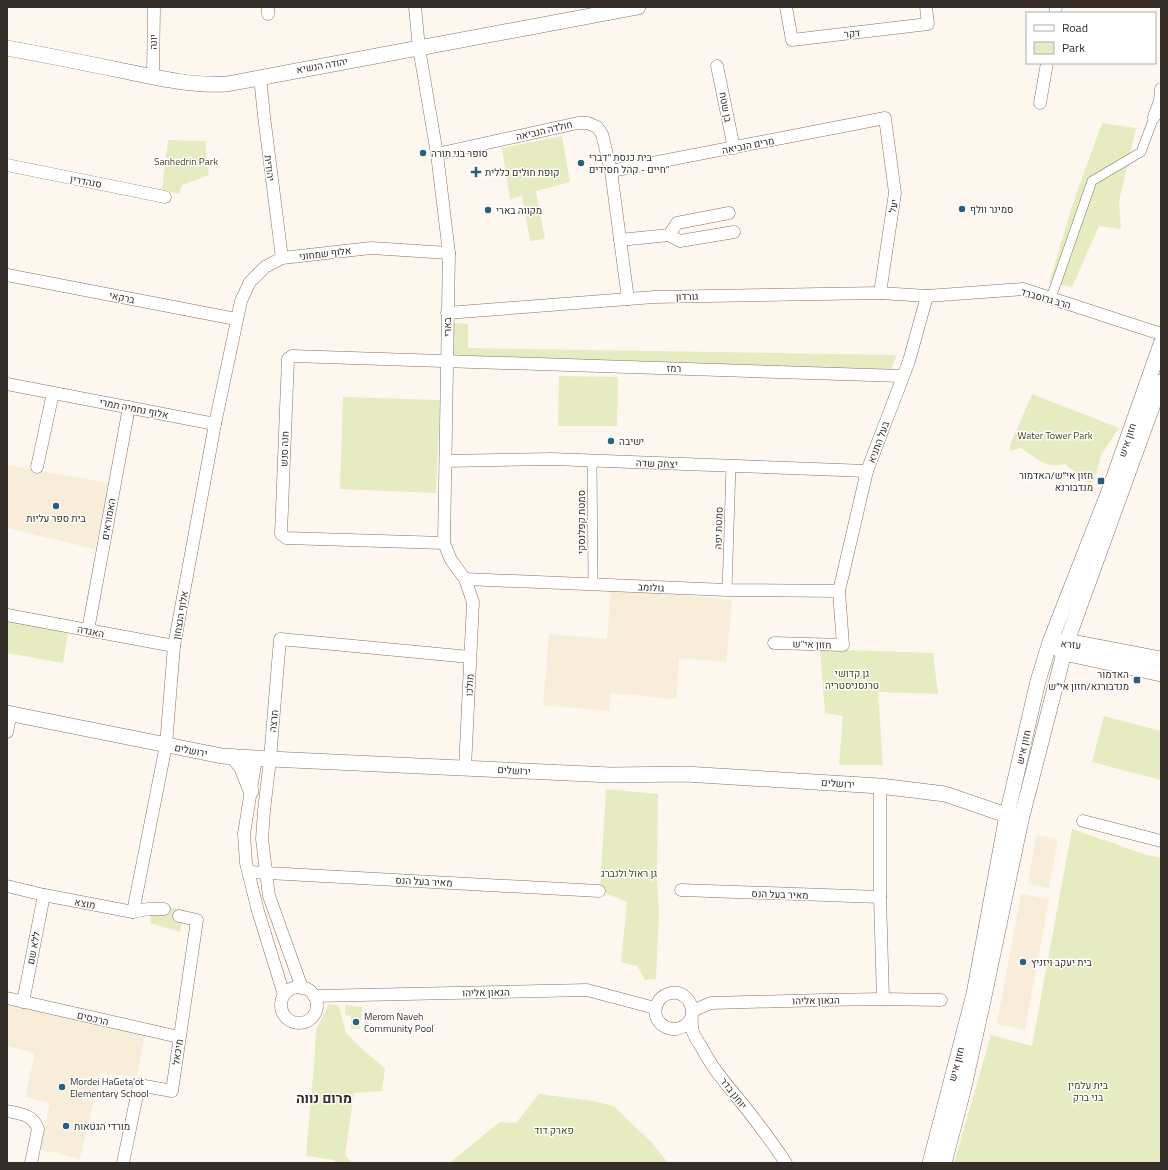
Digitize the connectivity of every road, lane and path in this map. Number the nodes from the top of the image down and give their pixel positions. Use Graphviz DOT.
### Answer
graph roads {
  1 [pos="154,7"];
  2 [pos="415,7"];
  3 [pos="638,7"];
  4 [pos="786,7"];
  5 [pos="926,7"];
  6 [pos="7,48"];
  7 [pos="419,48"];
  8 [pos="1047,64"];
  9 [pos="717,66"];
  10 [pos="153,77"];
  11 [pos="260,77"];
  12 [pos="1161,89"];
  13 [pos="1040,103"];
  14 [pos="1154,117"];
  15 [pos="885,118"];
  16 [pos="734,148"];
  17 [pos="437,154"];
  18 [pos="7,165"];
  19 [pos="611,171"];
  20 [pos="165,197"];
  21 [pos="729,213"];
  22 [pos="734,232"];
  23 [pos="669,235"];
  24 [pos="620,240"];
  25 [pos="449,253"];
  26 [pos="282,258"];
  27 [pos="7,274"];
  28 [pos="880,293"];
  29 [pos="928,296"];
  30 [pos="1051,298"];
  31 [pos="628,299"];
  32 [pos="447,313"];
  33 [pos="236,319"];
  34 [pos="1161,334"];
  35 [pos="1161,344"];
  36 [pos="446,361"];
  37 [pos="902,376"];
  38 [pos="1161,382"];
  39 [pos="7,384"];
  40 [pos="53,393"];
  41 [pos="129,407"];
  42 [pos="215,424"];
  43 [pos="446,460"];
  44 [pos="592,460"];
  45 [pos="731,466"];
  46 [pos="37,467"];
  47 [pos="867,471"];
  48 [pos="444,543"];
  49 [pos="464,579"];
  50 [pos="592,584"];
  51 [pos="727,590"];
  52 [pos="838,591"];
  53 [pos="473,602"];
  54 [pos="7,615"];
  55 [pos="88,630"];
  56 [pos="1050,642"];
  57 [pos="774,643"];
  58 [pos="174,646"];
  59 [pos="1065,647"];
  60 [pos="470,657"];
  61 [pos="1161,659"];
  62 [pos="1161,674"];
  63 [pos="9,713"];
  64 [pos="7,732"];
  65 [pos="166,745"];
  66 [pos="234,757"];
  67 [pos="263,759"];
  68 [pos="465,768"];
  69 [pos="880,786"];
  70 [pos="251,791"];
  71 [pos="1014,818"];
  72 [pos="1083,821"];
  73 [pos="1161,841"];
  74 [pos="248,872"];
  75 [pos="266,873"];
  76 [pos="7,886"];
  77 [pos="681,890"];
  78 [pos="599,891"];
  79 [pos="44,895"];
  80 [pos="880,897"];
  81 [pos="164,910"];
  82 [pos="133,912"];
  83 [pos="179,916"];
  84 [pos="302,988"];
  85 [pos="284,995"];
  86 [pos="314,996"];
  87 [pos="7,998"];
  88 [pos="883,999"];
  89 [pos="941,1000"];
  90 [pos="23,1002"];
  91 [pos="655,1008"];
  92 [pos="692,1014"];
  93 [pos="179,1037"];
  94 [pos="7,1111"];
  95 [pos="31,1163"];
  96 [pos="123,1163"];
  97 [pos="786,1163"];
  98 [pos="930,1163"];
  99 [pos="944,1163"];
  1 -- 10 [label="street, יונה"];
  2 -- 7 [label="street, בארי"];
  3 -- 7 [label="street, יהודה הנשיא"];
  4 -- 5 [label="street, דקר"];
  6 -- 10 [label="street, יהודה הנשיא"];
  7 -- 11 [label="street, יהודה הנשיא"];
  7 -- 17 [label="street, בארי"];
  8 -- 13 [label="street"];
  9 -- 16 [label="street, בן שטח"];
  10 -- 11 [label="street, יהודה הנשיא"];
  11 -- 26 [label="street, יהודית"];
  12 -- 14 [label="street"];
  14 -- 30 [label="street"];
  15 -- 16 [label="street, מרים הנביאה"];
  15 -- 28 [label="street, יעל"];
  16 -- 19 [label="street, מרים הנביאה"];
  17 -- 19 [label="street, חולדה הנביאה"];
  17 -- 25 [label="street, בארי"];
  18 -- 20 [label="street, סנהדרין"];
  19 -- 24 [label="street, חולדה הנביאה"];
  21 -- 23 [label="street"];
  22 -- 23 [label="street"];
  23 -- 24 [label="street"];
  24 -- 31 [label="street, חולדה הנביאה"];
  25 -- 26 [label="street, אלוף שמחוני"];
  25 -- 32 [label="street, בארי"];
  26 -- 33 [label="street, אלוף שמחוני"];
  27 -- 33 [label="street, ברקאי"];
  28 -- 29 [label="street, גורדון"];
  28 -- 31 [label="street, גורדון"];
  29 -- 30 [label="street, הרב גרוסברד"];
  29 -- 37 [label="street, בעל התניא"];
  30 -- 34 [label="street, הרב גרוסברד"];
  31 -- 32 [label="street, גורדון"];
  32 -- 36 [label="street, בארי"];
  33 -- 42 [label="street, אלוף הנצחון"];
  35 -- 56 [label="street, חזון איש"];
  36 -- 37 [label="street, רמז"];
  36 -- 43 [label="street, בארי"];
  36 -- 48 [label="street, חנה סנש"];
  37 -- 47 [label="street, בעל התניא"];
  38 -- 59 [label="street, חזון איש"];
  39 -- 40 [label="street, אלוף נחמיה תמרי"];
  40 -- 41 [label="street, אלוף נחמיה תמרי"];
  40 -- 46 [label="street"];
  41 -- 42 [label="street, אלוף נחמיה תמרי"];
  41 -- 55 [label="street, האמוראים"];
  42 -- 58 [label="street, אלוף הנצחון"];
  43 -- 44 [label="street, יצחק שדה"];
  43 -- 48 [label="street, בארי"];
  44 -- 45 [label="street, יצחק שדה"];
  44 -- 50 [label="street, סמטת קפלנסקי"];
  45 -- 47 [label="street, יצחק שדה"];
  45 -- 51 [label="street, סמטת יפה"];
  47 -- 52 [label="street, בעל התניא"];
  48 -- 49 [label="street, בארי"];
  49 -- 50 [label="street, גולומב"];
  49 -- 53 [label="street, בארי"];
  50 -- 51 [label="street, גולומב"];
  51 -- 52 [label="street, גולומב"];
  52 -- 57 [label="street, חזון אי\"ש"];
  53 -- 60 [label="street, מולכו"];
  54 -- 55 [label="street, האגדה"];
  55 -- 58 [label="street, האגדה"];
  56 -- 59 [label="street, עזרא"];
  56 -- 71 [label="street, חזון איש"];
  58 -- 65 [label="street, אלוף הנצחון"];
  59 -- 61 [label="street, עזרא"];
  59 -- 62 [label="street, עזרא"];
  59 -- 71 [label="street, חזון איש"];
  60 -- 67 [label="street, תרצה"];
  60 -- 68 [label="street, מולכו"];
  63 -- 64 [label="street"];
  63 -- 65 [label="street, ירושלים"];
  65 -- 66 [label="street, ירושלים"];
  65 -- 82 [label="street, אלוף הנצחון"];
  66 -- 67 [label="street, ירושלים"];
  66 -- 70 [label="street"];
  67 -- 68 [label="street, ירושלים"];
  67 -- 70 [label="street, תרצה"];
  67 -- 75 [label="street, תרצה"];
  68 -- 69 [label="street, ירושלים"];
  69 -- 71 [label="street, ירושלים"];
  69 -- 80 [label="street"];
  70 -- 74 [label="street, תרצה"];
  71 -- 98 [label="street, חזון איש"];
  71 -- 99 [label="street, חזון איש"];
  72 -- 73 [label="street"];
  74 -- 75 [label="street, מאיר בעל הנס"];
  74 -- 85 [label="street, תרצה"];
  75 -- 78 [label="street, מאיר בעל הנס"];
  75 -- 84 [label="street, תרצה"];
  76 -- 79 [label="street, מוצא"];
  77 -- 80 [label="street, מאיר בעל הנס"];
  79 -- 82 [label="street, מוצא"];
  79 -- 90 [label="street, ללא שם"];
  80 -- 88 [label="street"];
  81 -- 82 [label="street, מוצא"];
  83 -- 93 [label="street, מיכאל"];
  84 -- 85 [label="street"];
  84 -- 86 [label="street"];
  85 -- 86 [label="street"];
  86 -- 91 [label="street, הגאון אליהו"];
  87 -- 90 [label="street, הרכסים"];
  88 -- 89 [label="street, הגאון אליהו"];
  88 -- 92 [label="street, הגאון אליהו"];
  90 -- 93 [label="street, הרכסים"];
  91 -- 92 [label="street"];
  91 -- 92 [label="street"];
  92 -- 97 [label="street, יוחנן בדר"];
  93 -- 96 [label="street, מיכאל"];
  94 -- 95 [label="street"];
}
